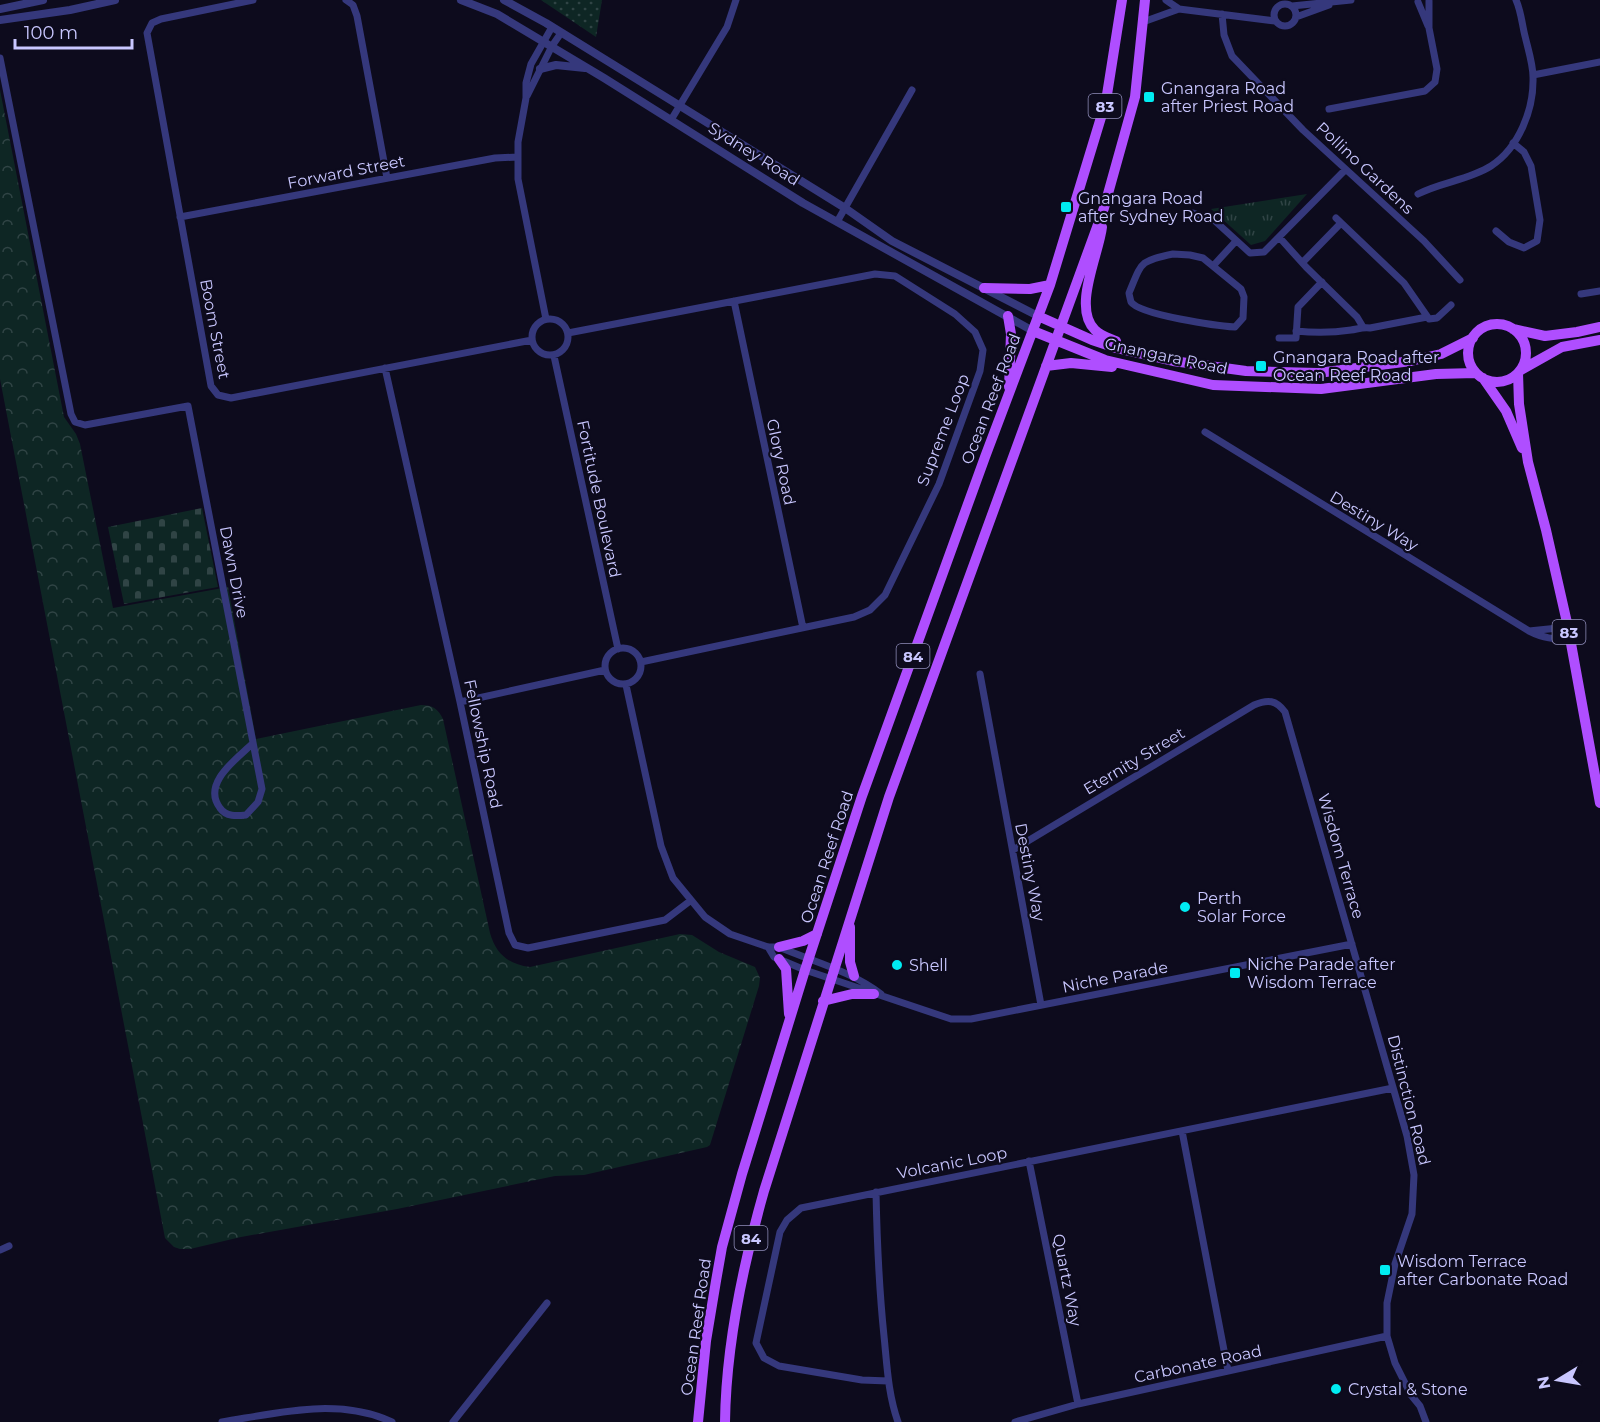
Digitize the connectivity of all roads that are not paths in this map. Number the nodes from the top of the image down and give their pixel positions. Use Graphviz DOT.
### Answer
graph roads {
  1 [pos="43,0"];
  2 [pos="115,0"];
  3 [pos="254,0"];
  4 [pos="346,0"];
  5 [pos="461,0"];
  6 [pos="504,0"];
  7 [pos="736,0"];
  8 [pos="1122,0"];
  9 [pos="1145,0"];
  10 [pos="1166,0"];
  11 [pos="1351,0"];
  12 [pos="1429,0"];
  13 [pos="1516,0"];
  14 [pos="1416,1"];
  15 [pos="1334,3"];
  16 [pos="1283,4"];
  17 [pos="0,9"];
  18 [pos="1179,9"];
  19 [pos="1222,14"];
  20 [pos="1296,17"];
  21 [pos="1253,18"];
  22 [pos="0,20"];
  23 [pos="1275,21"];
  24 [pos="1143,22"];
  25 [pos="552,27"];
  26 [pos="1429,28"];
  27 [pos="561,33"];
  28 [pos="543,41"];
  29 [pos="552,46"];
  30 [pos="0,58"];
  31 [pos="1600,62"];
  32 [pos="540,69"];
  33 [pos="589,69"];
  34 [pos="1533,75"];
  35 [pos="912,90"];
  36 [pos="526,98"];
  37 [pos="679,106"];
  38 [pos="1329,108"];
  39 [pos="671,120"];
  40 [pos="1513,143"];
  41 [pos="518,157"];
  42 [pos="1345,170"];
  43 [pos="387,178"];
  44 [pos="1418,194"];
  45 [pos="845,208"];
  46 [pos="1104,208"];
  47 [pos="1193,213"];
  48 [pos="180,217"];
  49 [pos="837,222"];
  50 [pos="1496,231"];
  51 [pos="1279,237"];
  52 [pos="1236,242"];
  53 [pos="1303,262"];
  54 [pos="1213,266"];
  55 [pos="1460,280"];
  56 [pos="1322,282"];
  57 [pos="1050,285"];
  58 [pos="984,288"];
  59 [pos="1600,291"];
  60 [pos="1581,294"];
  61 [pos="734,301"];
  62 [pos="1451,305"];
  63 [pos="1008,316"];
  64 [pos="1038,316"];
  65 [pos="1427,316"];
  66 [pos="546,319"];
  67 [pos="1061,326"];
  68 [pos="1363,327"];
  69 [pos="1600,327"];
  70 [pos="1513,329"];
  71 [pos="1033,331"];
  72 [pos="1296,331"];
  73 [pos="568,333"];
  74 [pos="1279,338"];
  75 [pos="1473,338"];
  76 [pos="532,340"];
  77 [pos="1600,340"];
  78 [pos="1056,341"];
  79 [pos="554,356"];
  80 [pos="1173,361"];
  81 [pos="1046,366"];
  82 [pos="1130,367"];
  83 [pos="385,368"];
  84 [pos="1519,372"];
  85 [pos="1480,376"];
  86 [pos="1008,399"];
  87 [pos="1205,432"];
  88 [pos="1528,462"];
  89 [pos="803,628"];
  90 [pos="1569,633"];
  91 [pos="618,649"];
  92 [pos="641,662"];
  93 [pos="605,670"];
  94 [pos="980,674"];
  95 [pos="626,685"];
  96 [pos="1272,701"];
  97 [pos="460,702"];
  98 [pos="253,743"];
  99 [pos="1600,803"];
  100 [pos="1013,850"];
  101 [pos="690,902"];
  102 [pos="850,917"];
  103 [pos="817,934"];
  104 [pos="1352,944"];
  105 [pos="773,947"];
  106 [pos="779,959"];
  107 [pos="807,964"];
  108 [pos="832,973"];
  109 [pos="854,976"];
  110 [pos="874,994"];
  111 [pos="885,997"];
  112 [pos="823,1001"];
  113 [pos="1041,1005"];
  114 [pos="789,1023"];
  115 [pos="1375,1024"];
  116 [pos="1393,1088"];
  117 [pos="1182,1131"];
  118 [pos="1029,1161"];
  119 [pos="876,1192"];
  120 [pos="9,1246"];
  121 [pos="0,1250"];
  122 [pos="547,1303"];
  123 [pos="1387,1336"];
  124 [pos="1228,1371"];
  125 [pos="888,1381"];
  126 [pos="1078,1404"];
  127 [pos="222,1422"];
  128 [pos="392,1422"];
  129 [pos="453,1422"];
  130 [pos="698,1422"];
  131 [pos="725,1422"];
  132 [pos="898,1422"];
  133 [pos="1015,1422"];
  134 [pos="1426,1422"];
  1 -- 17 [label="street"];
  2 -- 22 [label="street"];
  3 -- 48 [label="street, Boom Street"];
  4 -- 43 [label="street"];
  5 -- 28 [label="street, Sydney Road"];
  6 -- 25 [label="street, Sydney Road"];
  7 -- 37 [label="street"];
  8 -- 57 [label="main road, 83"];
  9 -- 24 [label="main road, 83"];
  10 -- 18 [label="street"];
  11 -- 15 [label="street"];
  12 -- 14 [label="street"];
  12 -- 26 [label="street"];
  13 -- 34 [label="street"];
  14 -- 26 [label="street"];
  15 -- 16 [label="street"];
  15 -- 20 [label="street"];
  16 -- 20 [label="street"];
  16 -- 21 [label="street"];
  16 -- 23 [label="street"];
  18 -- 19 [label="street"];
  18 -- 24 [label="street"];
  19 -- 21 [label="street"];
  19 -- 42 [label="street, Pollino Gardens"];
  20 -- 23 [label="street"];
  21 -- 23 [label="street"];
  24 -- 46 [label="main road, 83"];
  25 -- 27 [label="street, Sydney Road"];
  25 -- 28 [label="street"];
  26 -- 38 [label="street"];
  27 -- 29 [label="street"];
  27 -- 37 [label="street, Sydney Road"];
  28 -- 29 [label="street, Sydney Road"];
  28 -- 36 [label="street"];
  29 -- 32 [label="street"];
  29 -- 33 [label="street, Sydney Road"];
  30 -- 98 [label="street, Dawn Drive"];
  31 -- 34 [label="street"];
  32 -- 33 [label="street"];
  32 -- 36 [label="street"];
  33 -- 39 [label="street, Sydney Road"];
  34 -- 40 [label="street"];
  35 -- 45 [label="street"];
  36 -- 41 [label="street"];
  37 -- 39 [label="street"];
  37 -- 45 [label="street, Sydney Road"];
  39 -- 49 [label="street, Sydney Road"];
  40 -- 44 [label="street"];
  40 -- 50 [label="street"];
  41 -- 43 [label="street, Forward Street"];
  41 -- 66 [label="street"];
  42 -- 51 [label="street"];
  42 -- 55 [label="street, Pollino Gardens"];
  43 -- 48 [label="street, Forward Street"];
  45 -- 49 [label="street"];
  45 -- 58 [label="street, Sydney Road"];
  46 -- 67 [label="main road, 84"];
  46 -- 80 [label="main road, 83"];
  47 -- 52 [label="street"];
  48 -- 83 [label="street, Boom Street"];
  49 -- 63 [label="street, Sydney Road"];
  51 -- 52 [label="street"];
  51 -- 53 [label="street"];
  52 -- 54 [label="street"];
  53 -- 56 [label="street"];
  53 -- 65 [label="street"];
  54 -- 54 [label="street"];
  56 -- 68 [label="street"];
  56 -- 72 [label="street"];
  57 -- 58 [label="main road"];
  57 -- 64 [label="main road, 83"];
  58 -- 64 [label="street, Sydney Road"];
  59 -- 60 [label="street"];
  61 -- 73 [label="street, Supreme Loop"];
  61 -- 89 [label="street, Glory Road"];
  61 -- 89 [label="street, Supreme Loop"];
  62 -- 65 [label="street"];
  63 -- 71 [label="street, Sydney Road"];
  63 -- 86 [label="main road"];
  64 -- 67 [label="main road, Gnangara Road"];
  64 -- 71 [label="main road, Ocean Reef Road / 83"];
  65 -- 68 [label="street"];
  66 -- 73 [label="street"];
  66 -- 76 [label="street"];
  67 -- 78 [label="main road, 84"];
  67 -- 80 [label="main road, Gnangara Road / 83"];
  68 -- 72 [label="street"];
  69 -- 70 [label="main road"];
  70 -- 75 [label="main road, 83"];
  70 -- 84 [label="main road, 83"];
  71 -- 78 [label="main road, Gnangara Road"];
  71 -- 86 [label="main road, Ocean Reef Road / 84"];
  72 -- 74 [label="street"];
  73 -- 79 [label="street"];
  75 -- 80 [label="main road, Gnangara Road / 83"];
  75 -- 85 [label="main road, 83"];
  76 -- 79 [label="street"];
  76 -- 83 [label="street, Boom Street"];
  77 -- 84 [label="main road"];
  78 -- 81 [label="main road, 84"];
  78 -- 82 [label="main road, Gnangara Road"];
  79 -- 91 [label="street, Fortitude Boulevard"];
  81 -- 82 [label="main road"];
  81 -- 102 [label="main road, 84"];
  82 -- 85 [label="main road, Gnangara Road"];
  83 -- 97 [label="street, Fellowship Road"];
  84 -- 85 [label="main road"];
  84 -- 88 [label="main road, 83"];
  85 -- 88 [label="main road, 83"];
  86 -- 103 [label="main road, Ocean Reef Road / 84"];
  87 -- 90 [label="street, Destiny Way"];
  88 -- 90 [label="main road, 83"];
  89 -- 92 [label="street, Supreme Loop"];
  90 -- 99 [label="main road, 83"];
  91 -- 92 [label="street"];
  91 -- 93 [label="street"];
  92 -- 95 [label="street"];
  93 -- 95 [label="street"];
  93 -- 97 [label="street"];
  94 -- 100 [label="street, Destiny Way"];
  95 -- 101 [label="street"];
  96 -- 100 [label="street, Eternity Street"];
  96 -- 104 [label="street, Wisdom Terrace"];
  97 -- 101 [label="street, Fellowship Road"];
  98 -- 98 [label="street, Dawn Drive"];
  100 -- 113 [label="street, Destiny Way"];
  101 -- 105 [label="street"];
  102 -- 108 [label="main road, 84"];
  102 -- 109 [label="main road"];
  103 -- 105 [label="main road"];
  103 -- 107 [label="main road, Ocean Reef Road / 84"];
  104 -- 113 [label="street, Niche Parade"];
  104 -- 115 [label="street, Wisdom Terrace"];
  105 -- 106 [label="street"];
  105 -- 107 [label="street"];
  106 -- 107 [label="street"];
  106 -- 114 [label="main road"];
  107 -- 108 [label="street, Niche Parade"];
  107 -- 114 [label="main road, Ocean Reef Road / 84"];
  108 -- 109 [label="street, Niche Parade"];
  108 -- 110 [label="street, Niche Parade"];
  108 -- 112 [label="main road, 84"];
  109 -- 111 [label="street, Niche Parade"];
  110 -- 111 [label="street, Niche Parade"];
  110 -- 112 [label="main road"];
  111 -- 113 [label="street, Niche Parade"];
  112 -- 131 [label="main road, 84"];
  114 -- 130 [label="main road, Ocean Reef Road / 84"];
  115 -- 116 [label="street, Distinction Road"];
  116 -- 117 [label="street, Volcanic Loop"];
  116 -- 123 [label="street, Distinction Road"];
  117 -- 118 [label="street, Volcanic Loop"];
  117 -- 124 [label="street"];
  118 -- 119 [label="street, Volcanic Loop"];
  118 -- 126 [label="street, Quartz Way"];
  119 -- 125 [label="street"];
  119 -- 125 [label="street, Volcanic Loop"];
  120 -- 121 [label="street"];
  122 -- 129 [label="street"];
  123 -- 124 [label="street, Carbonate Road"];
  123 -- 134 [label="street, Distinction Road"];
  124 -- 126 [label="street, Carbonate Road"];
  125 -- 132 [label="street"];
  126 -- 133 [label="street, Carbonate Road"];
  127 -- 128 [label="street"];
}
